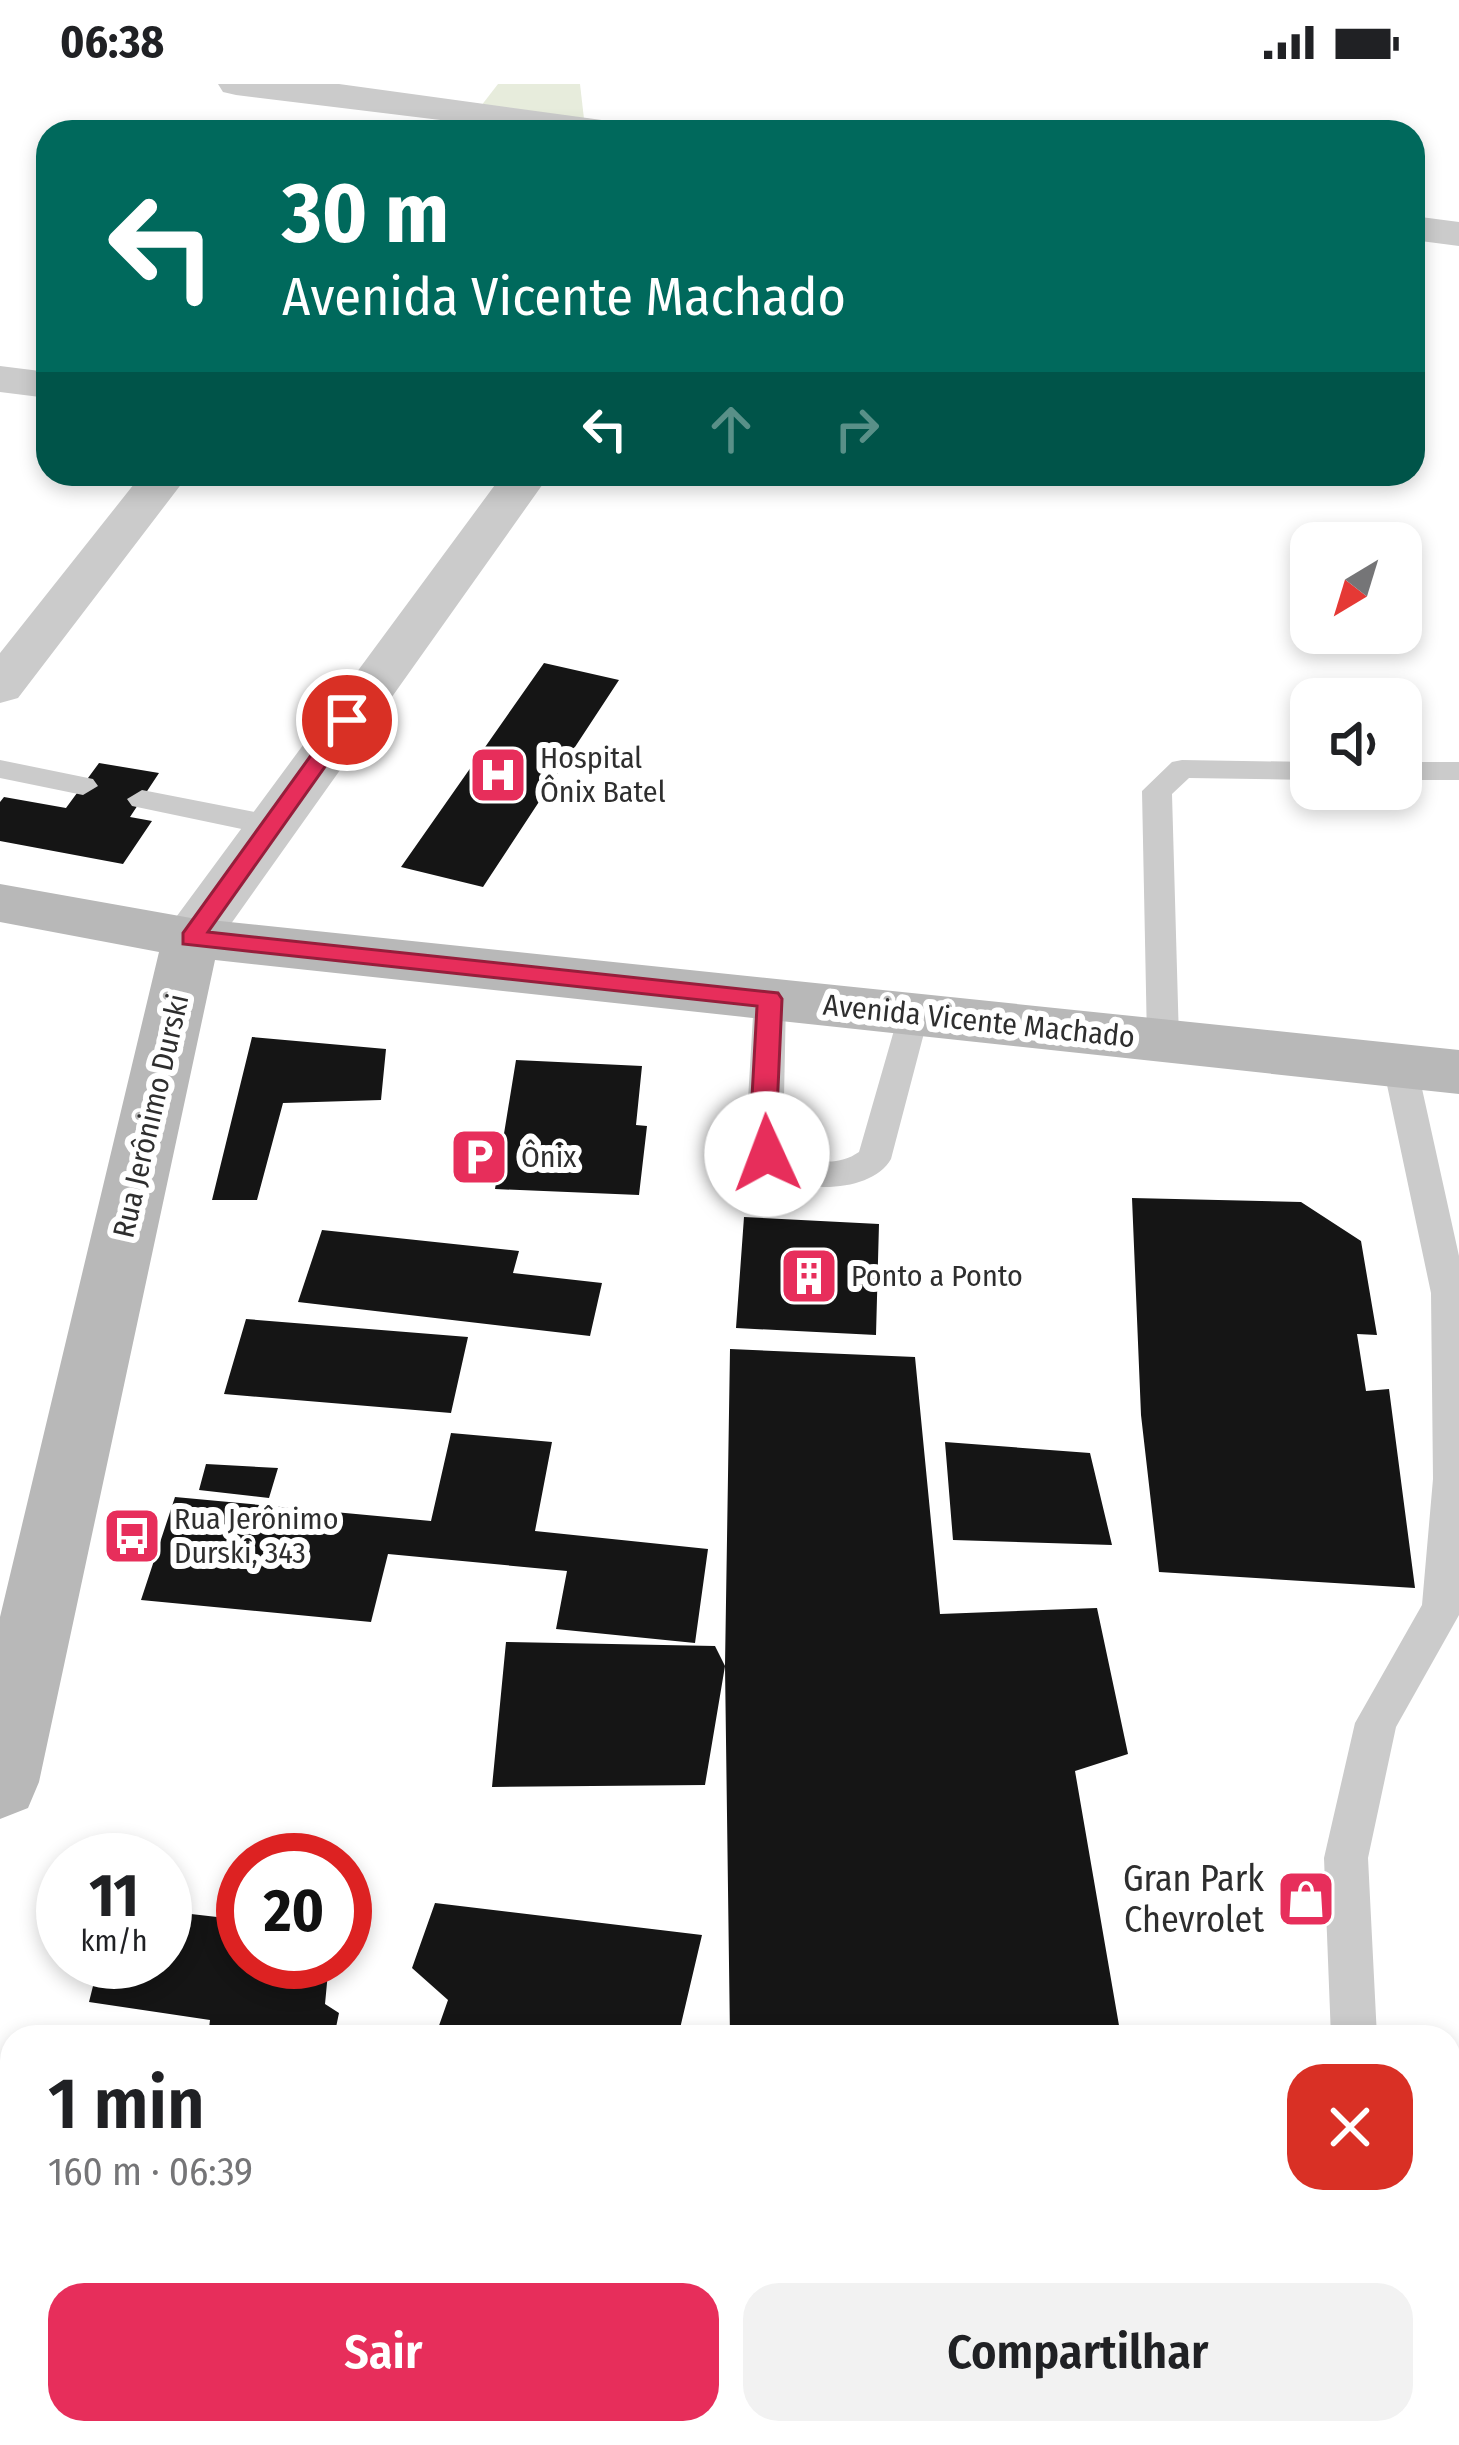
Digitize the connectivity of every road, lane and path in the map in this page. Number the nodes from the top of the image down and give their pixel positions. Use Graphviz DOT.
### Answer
graph roads {
  1 [pos="236,84"];
  2 [pos="449,108"];
  3 [pos="605,120"];
  4 [pos="1425,230"];
  5 [pos="1459,234"];
  6 [pos="0,379"];
  7 [pos="36,384"];
  8 [pos="157,486"];
  9 [pos="518,486"];
  10 [pos="0,687"];
  11 [pos="0,769"];
  12 [pos="1290,771"];
  13 [pos="1422,771"];
  14 [pos="1459,771"];
  15 [pos="83,786"];
  16 [pos="142,799"];
  17 [pos="271,825"];
  18 [pos="0,903"];
  19 [pos="191,938"];
  20 [pos="770,999"];
  21 [pos="914,1014"];
  22 [pos="1162,1040"];
  23 [pos="1400,1066"];
  24 [pos="1459,1072"];
  25 [pos="0,1782"];
  26 [pos="1353,2025"];
  1 -- 2 [label="street"];
  2 -- 3 [label="street"];
  4 -- 5 [label="street"];
  6 -- 7 [label="street"];
  8 -- 10 [label="street"];
  9 -- 17 [label="street, Rua Jerônimo Durski"];
  11 -- 15 [label="lane"];
  12 -- 22 [label="lane"];
  13 -- 14 [label="lane"];
  16 -- 17 [label="lane"];
  17 -- 19 [label="street, Rua Jerônimo Durski"];
  18 -- 19 [label="street, Avenida Vicente Machado"];
  19 -- 20 [label="street, Avenida Vicente Machado"];
  19 -- 25 [label="street, Rua Jerônimo Durski"];
  20 -- 21 [label="street, Avenida Vicente Machado"];
  20 -- 21 [label="lane"];
  21 -- 22 [label="street, Avenida Vicente Machado"];
  22 -- 23 [label="street, Avenida Vicente Machado"];
  23 -- 24 [label="street, Avenida Vicente Machado"];
  23 -- 26 [label="lane"];
}
